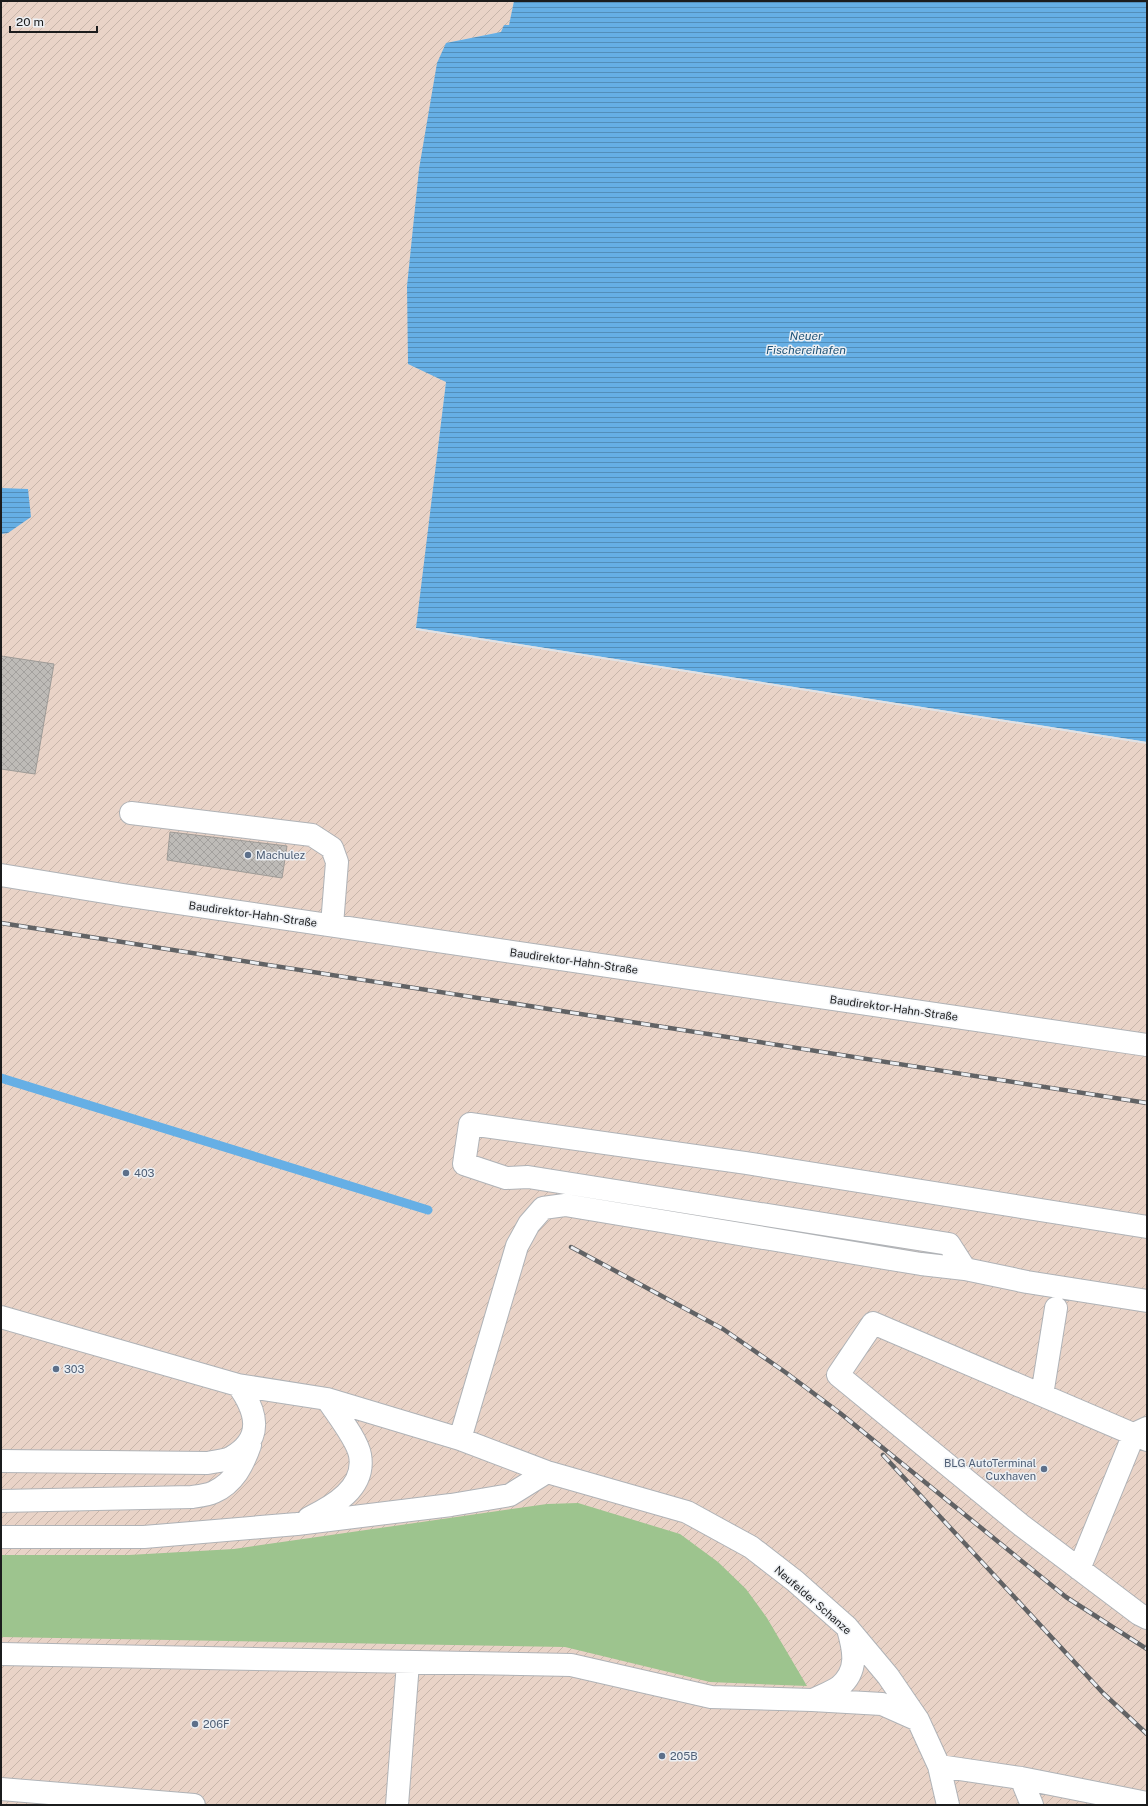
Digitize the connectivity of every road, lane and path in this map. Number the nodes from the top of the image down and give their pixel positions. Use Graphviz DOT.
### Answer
graph roads {
  1 [pos="131,813"];
  2 [pos="1,875"];
  3 [pos="332,926"];
  4 [pos="1147,1045"];
  5 [pos="1147,1227"];
  6 [pos="965,1268"];
  7 [pos="1147,1301"];
  8 [pos="1056,1308"];
  9 [pos="1,1317"];
  10 [pos="238,1385"];
  11 [pos="1042,1395"];
  12 [pos="327,1399"];
  13 [pos="254,1431"];
  14 [pos="1143,1434"];
  15 [pos="460,1440"];
  16 [pos="1,1461"];
  17 [pos="547,1472"];
  18 [pos="1,1501"];
  19 [pos="297,1524"];
  20 [pos="1,1537"];
  21 [pos="1079,1569"];
  22 [pos="1147,1618"];
  23 [pos="848,1627"];
  24 [pos="1,1654"];
  25 [pos="408,1663"];
  26 [pos="812,1700"];
  27 [pos="918,1720"];
  28 [pos="939,1766"];
  29 [pos="1021,1778"];
  30 [pos="1,1789"];
  31 [pos="1147,1803"];
  32 [pos="194,1805"];
  33 [pos="397,1805"];
  34 [pos="948,1805"];
  35 [pos="1032,1805"];
  1 -- 3 [label="street"];
  2 -- 3 [label="street, Baudirektor-Hahn-Straße"];
  3 -- 4 [label="street, Baudirektor-Hahn-Straße"];
  5 -- 6 [label="street"];
  6 -- 7 [label="street"];
  6 -- 15 [label="street"];
  8 -- 11 [label="street"];
  9 -- 10 [label="street, Neufelder Schanze"];
  10 -- 12 [label="street, Neufelder Schanze"];
  10 -- 13 [label="street"];
  11 -- 14 [label="street"];
  11 -- 21 [label="street"];
  12 -- 15 [label="street, Neufelder Schanze"];
  12 -- 19 [label="street"];
  13 -- 16 [label="street"];
  13 -- 18 [label="street"];
  14 -- 21 [label="street"];
  15 -- 17 [label="street, Neufelder Schanze"];
  17 -- 19 [label="street"];
  17 -- 23 [label="street, Neufelder Schanze"];
  19 -- 20 [label="street"];
  21 -- 22 [label="street"];
  23 -- 26 [label="street"];
  23 -- 27 [label="street, Neufelder Schanze"];
  24 -- 25 [label="street"];
  25 -- 26 [label="street"];
  25 -- 33 [label="street"];
  26 -- 27 [label="street"];
  27 -- 28 [label="street, Neufelder Schanze"];
  28 -- 29 [label="street"];
  28 -- 34 [label="street, Neufelder Schanze"];
  29 -- 31 [label="street"];
  29 -- 35 [label="street"];
  30 -- 32 [label="street"];
}
